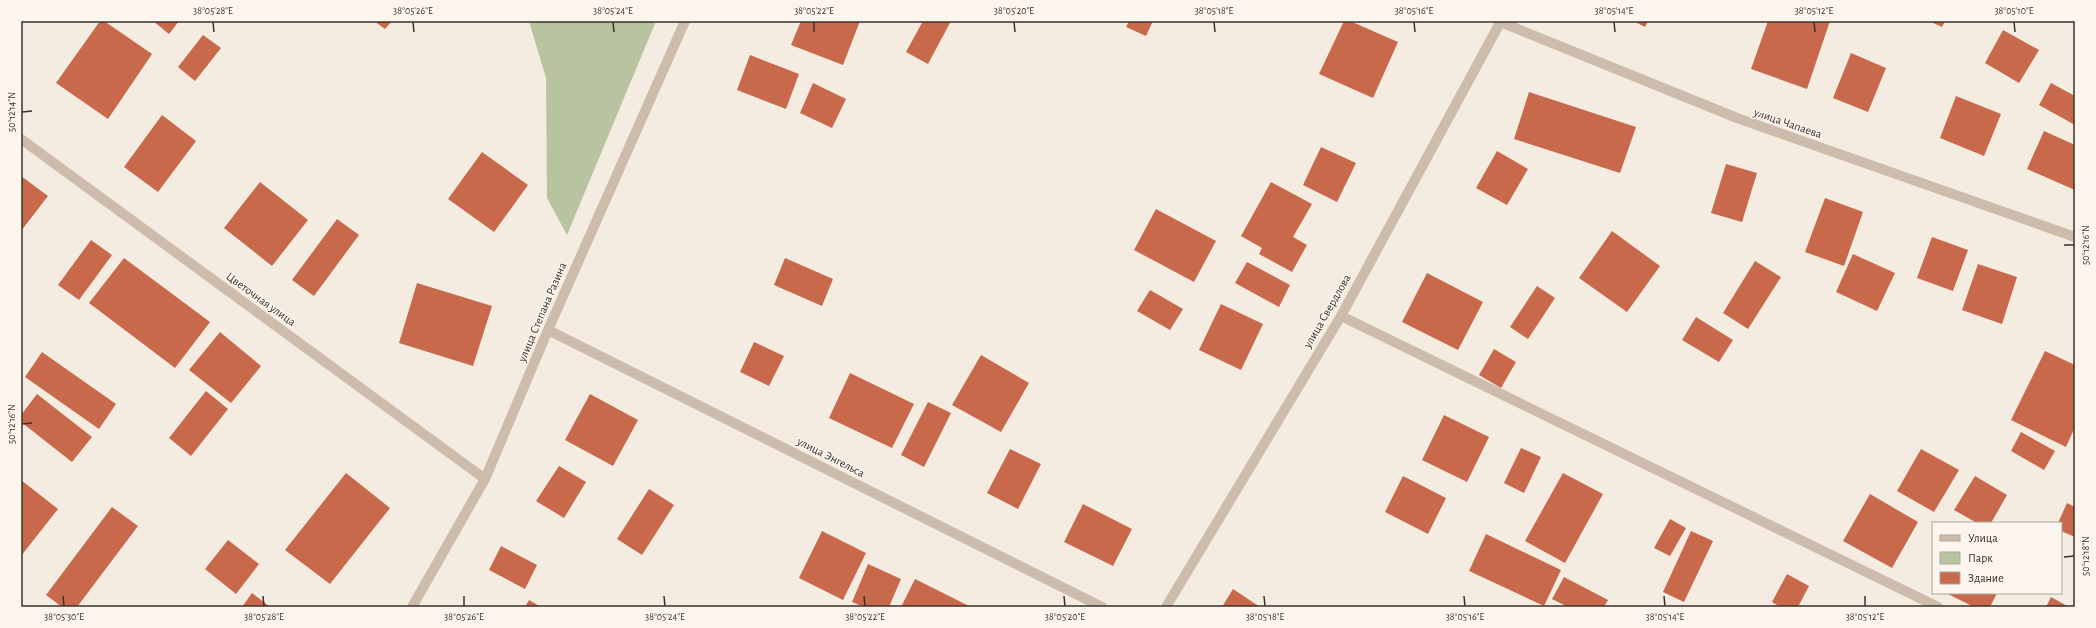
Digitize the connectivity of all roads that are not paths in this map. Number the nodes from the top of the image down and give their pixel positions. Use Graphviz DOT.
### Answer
graph roads {
  1 [pos="685,21"];
  2 [pos="1500,21"];
  3 [pos="21,140"];
  4 [pos="2075,237"];
  5 [pos="1341,316"];
  6 [pos="548,330"];
  7 [pos="485,479"];
  8 [pos="412,607"];
  9 [pos="1102,607"];
  10 [pos="1166,607"];
  11 [pos="1938,607"];
  1 -- 6 [label="street, улица Степана Разина"];
  2 -- 4 [label="street, улица Чапаева"];
  2 -- 5 [label="street, улица Свердлова"];
  3 -- 7 [label="street, Цветочная улица"];
  5 -- 10 [label="street, улица Свердлова"];
  5 -- 11 [label="street"];
  6 -- 7 [label="street, улица Степана Разина"];
  6 -- 9 [label="street, улица Энгельса"];
  7 -- 8 [label="street, улица Степана Разина"];
}
